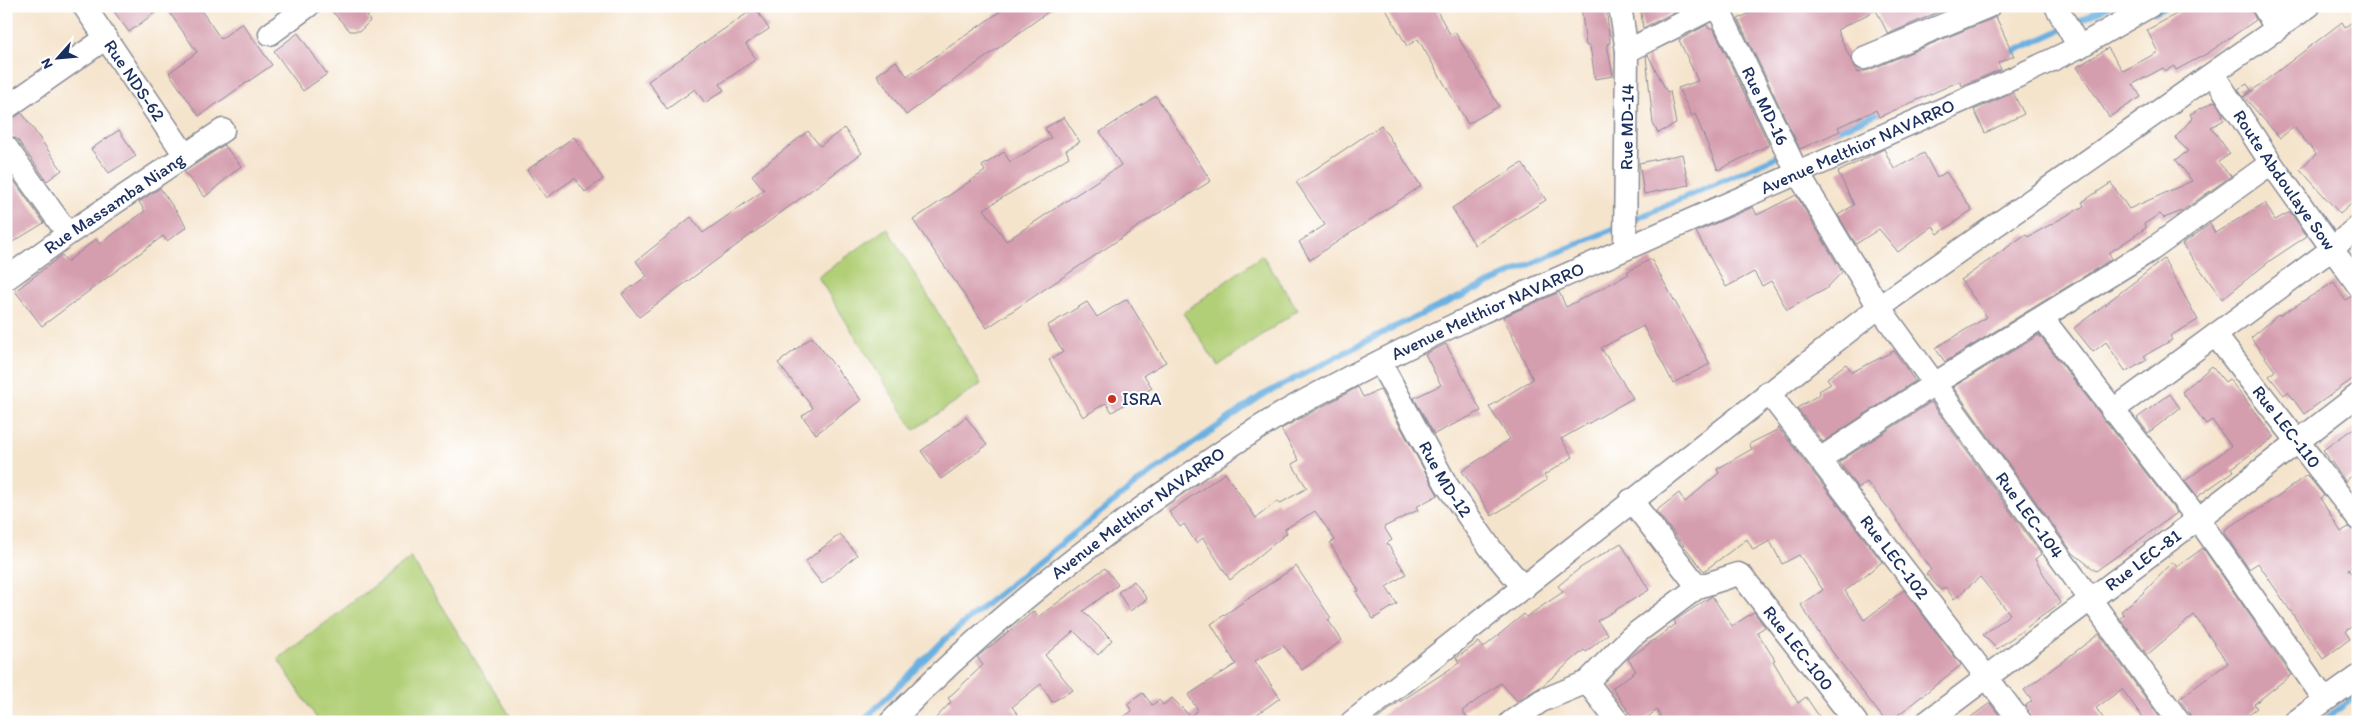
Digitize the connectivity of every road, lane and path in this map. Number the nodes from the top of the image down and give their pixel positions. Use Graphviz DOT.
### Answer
graph roads {
  1 [pos="308,6"];
  2 [pos="1620,6"];
  3 [pos="1717,6"];
  4 [pos="1989,6"];
  5 [pos="2056,6"];
  6 [pos="2150,6"];
  7 [pos="2262,6"];
  8 [pos="2309,6"];
  9 [pos="90,8"];
  10 [pos="2277,30"];
  11 [pos="270,34"];
  12 [pos="106,38"];
  13 [pos="2079,47"];
  14 [pos="1627,51"];
  15 [pos="1864,58"];
  16 [pos="2212,74"];
  17 [pos="6,108"];
  18 [pos="223,130"];
  19 [pos="6,147"];
  20 [pos="185,155"];
  21 [pos="2271,163"];
  22 [pos="1797,172"];
  23 [pos="2358,226"];
  24 [pos="68,234"];
  25 [pos="1626,248"];
  26 [pos="2332,249"];
  27 [pos="6,279"];
  28 [pos="2358,284"];
  29 [pos="1879,307"];
  30 [pos="2043,318"];
  31 [pos="2216,336"];
  32 [pos="1380,362"];
  33 [pos="1934,384"];
  34 [pos="1768,392"];
  35 [pos="2358,395"];
  36 [pos="2112,411"];
  37 [pos="2299,441"];
  38 [pos="1820,459"];
  39 [pos="1631,500"];
  40 [pos="2198,519"];
  41 [pos="2358,519"];
  42 [pos="1698,587"];
  43 [pos="1524,588"];
  44 [pos="2091,599"];
  45 [pos="1988,677"];
  46 [pos="2358,677"];
  47 [pos="1587,682"];
  48 [pos="2324,700"];
  49 [pos="890,722"];
  50 [pos="1352,722"];
  51 [pos="1511,722"];
  52 [pos="1618,722"];
  53 [pos="1856,722"];
  54 [pos="1927,722"];
  55 [pos="2021,722"];
  56 [pos="2179,722"];
  57 [pos="2295,722"];
  1 -- 11 [label="street"];
  2 -- 14 [label="street, Rue MD-14"];
  3 -- 14 [label="street"];
  3 -- 22 [label="street, Rue MD-16"];
  4 -- 15 [label="street"];
  5 -- 13 [label="street"];
  6 -- 13 [label="street, Avenue Melthior NAVARRO"];
  7 -- 10 [label="street"];
  8 -- 10 [label="street"];
  9 -- 12 [label="street, Rue NDS-62"];
  10 -- 16 [label="street"];
  12 -- 17 [label="street"];
  12 -- 20 [label="street, Rue NDS-62"];
  13 -- 22 [label="street, Avenue Melthior NAVARRO"];
  14 -- 25 [label="street, Rue MD-14"];
  16 -- 21 [label="street, Route Abdoulaye Sow"];
  16 -- 29 [label="street"];
  18 -- 20 [label="street, Rue Massamba Niang"];
  19 -- 24 [label="street"];
  20 -- 24 [label="street, Rue Massamba Niang"];
  21 -- 26 [label="street, Route Abdoulaye Sow"];
  21 -- 30 [label="street"];
  22 -- 25 [label="street, Avenue Melthior NAVARRO"];
  22 -- 29 [label="street, Rue MD-16"];
  23 -- 26 [label="street"];
  24 -- 27 [label="street, Rue Massamba Niang"];
  25 -- 32 [label="street, Avenue Melthior NAVARRO"];
  26 -- 28 [label="street, Route Abdoulaye Sow"];
  26 -- 31 [label="street"];
  29 -- 33 [label="street, Rue LEC-104"];
  29 -- 34 [label="street"];
  30 -- 33 [label="street"];
  30 -- 36 [label="street"];
  31 -- 36 [label="street"];
  31 -- 37 [label="street, Rue LEC-110"];
  32 -- 43 [label="street, Rue MD-12"];
  32 -- 49 [label="street, Avenue Melthior NAVARRO"];
  33 -- 38 [label="street"];
  33 -- 44 [label="street, Rue LEC-104"];
  34 -- 38 [label="street, Rue LEC-102"];
  34 -- 39 [label="street"];
  35 -- 37 [label="street, Rue LEC-81"];
  36 -- 40 [label="street"];
  37 -- 40 [label="street, Rue LEC-81"];
  37 -- 41 [label="street, Rue LEC-110"];
  38 -- 45 [label="street, Rue LEC-102"];
  39 -- 42 [label="street"];
  39 -- 43 [label="street"];
  40 -- 44 [label="street, Rue LEC-81"];
  40 -- 48 [label="street"];
  42 -- 47 [label="street"];
  42 -- 53 [label="street, Rue LEC-100"];
  43 -- 50 [label="street"];
  44 -- 45 [label="street, Rue LEC-81"];
  44 -- 56 [label="street, Rue LEC-104"];
  45 -- 54 [label="street, Rue LEC-81"];
  45 -- 55 [label="street, Rue LEC-102"];
  46 -- 48 [label="street"];
  47 -- 51 [label="street"];
  47 -- 52 [label="street"];
  48 -- 57 [label="street"];
}
